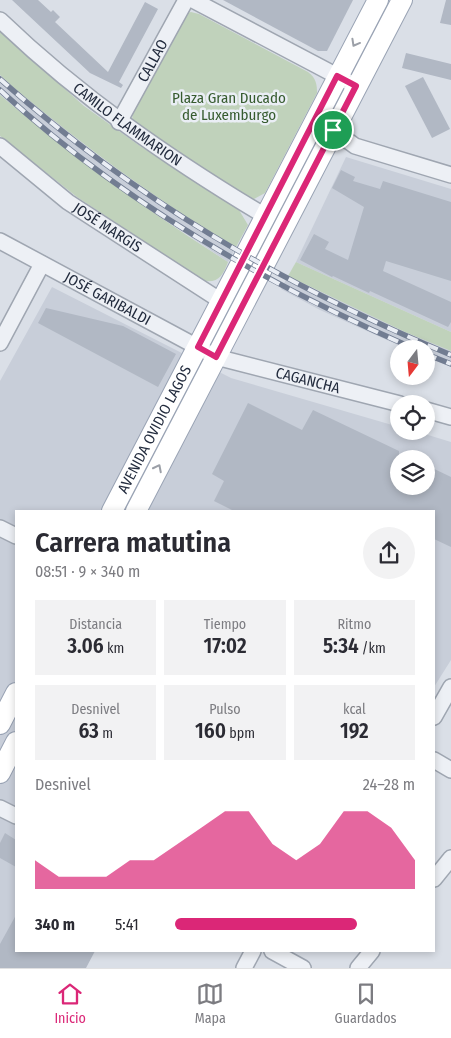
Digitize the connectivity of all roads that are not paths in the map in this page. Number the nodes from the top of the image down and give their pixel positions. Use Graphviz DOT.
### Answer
graph roads {
  1 [pos="186,0"];
  2 [pos="193,0"];
  3 [pos="378,0"];
  4 [pos="402,0"];
  5 [pos="0,20"];
  6 [pos="337,76"];
  7 [pos="356,86"];
  8 [pos="119,122"];
  9 [pos="333,130"];
  10 [pos="0,146"];
  11 [pos="451,176"];
  12 [pos="265,216"];
  13 [pos="0,241"];
  14 [pos="42,264"];
  15 [pos="221,302"];
  16 [pos="0,343"];
  17 [pos="198,347"];
  18 [pos="216,357"];
  19 [pos="390,401"];
  20 [pos="435,413"];
  21 [pos="451,417"];
  22 [pos="113,510"];
  23 [pos="137,510"];
  24 [pos="0,528"];
  25 [pos="15,536"];
  26 [pos="451,686"];
  27 [pos="15,695"];
  28 [pos="435,715"];
  29 [pos="0,724"];
  30 [pos="15,744"];
  31 [pos="435,761"];
  32 [pos="451,770"];
  33 [pos="0,773"];
  34 [pos="0,808"];
  35 [pos="15,816"];
  36 [pos="451,858"];
  37 [pos="435,877"];
  38 [pos="252,952"];
  39 [pos="274,952"];
  40 [pos="371,952"];
  41 [pos="244,968"];
  42 [pos="303,968"];
  43 [pos="358,968"];
  1 -- 8 [label="street, CALLAO"];
  2 -- 6 [label="street"];
  3 -- 6 [label="main road, AVENIDA OVIDIO LAGOS, one-way"];
  4 -- 7 [label="main road, AVENIDA OVIDIO LAGOS"];
  5 -- 8 [label="street, CAMILO FLAMMARION"];
  6 -- 7 [label="street"];
  6 -- 12 [label="main road, AVENIDA OVIDIO LAGOS"];
  7 -- 9 [label="main road, AVENIDA OVIDIO LAGOS"];
  8 -- 12 [label="street, CAMILO FLAMMARION"];
  9 -- 11 [label="street"];
  9 -- 18 [label="main road, AVENIDA OVIDIO LAGOS"];
  10 -- 15 [label="street, JOSÉ MARGIS"];
  12 -- 15 [label="main road, AVENIDA OVIDIO LAGOS"];
  13 -- 14 [label="street, JOSÉ GARIBALDI"];
  14 -- 16 [label="street"];
  14 -- 17 [label="street, JOSÉ GARIBALDI"];
  15 -- 17 [label="main road, AVENIDA OVIDIO LAGOS"];
  17 -- 18 [label="street, JOSÉ GARIBALDI"];
  17 -- 22 [label="main road, AVENIDA OVIDIO LAGOS"];
  18 -- 19 [label="street, CAGANCHA"];
  23 -- 18 [label="main road, AVENIDA OVIDIO LAGOS, one-way"];
  20 -- 21 [label="street"];
  24 -- 25 [label="street"];
  26 -- 28 [label="street"];
  27 -- 29 [label="main road"];
  30 -- 33 [label="main road"];
  31 -- 32 [label="street"];
  34 -- 35 [label="street"];
  36 -- 37 [label="street"];
  38 -- 41 [label="street"];
  39 -- 42 [label="street"];
  40 -- 43 [label="street"];
}
